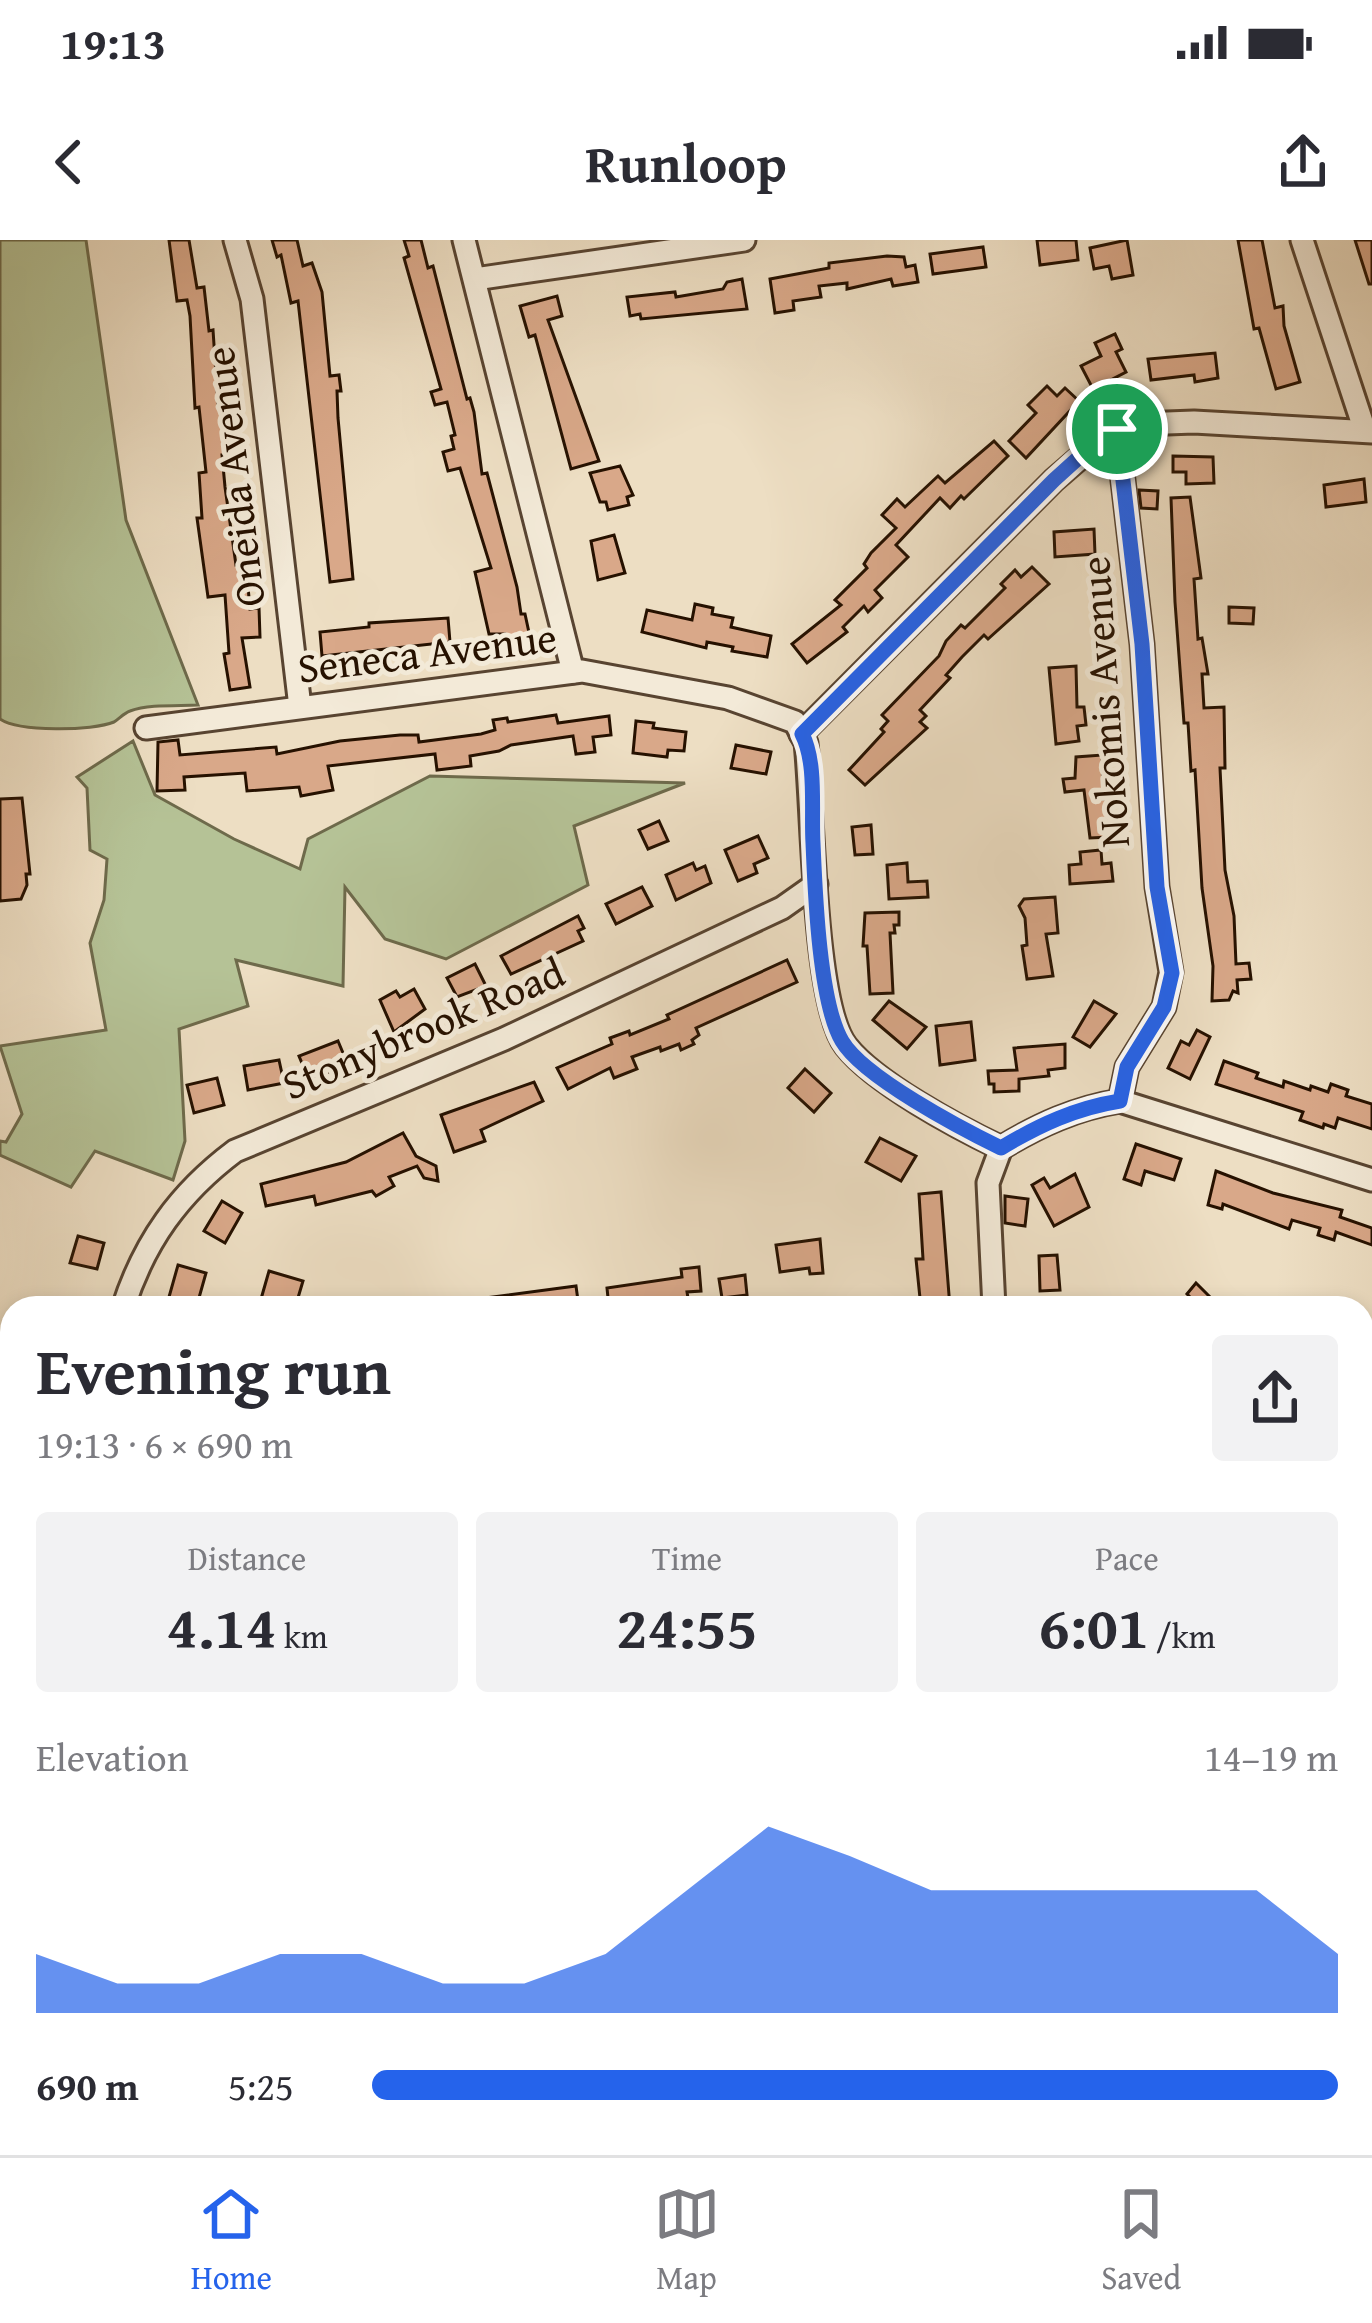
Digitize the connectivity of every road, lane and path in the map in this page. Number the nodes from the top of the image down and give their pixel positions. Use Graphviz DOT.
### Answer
graph roads {
  1 [pos="235,240"];
  2 [pos="464,240"];
  3 [pos="744,240"];
  4 [pos="1302,240"];
  5 [pos="475,279"];
  6 [pos="1117,429"];
  7 [pos="1368,432"];
  8 [pos="573,672"];
  9 [pos="300,707"];
  10 [pos="146,728"];
  11 [pos="802,734"];
  12 [pos="816,884"];
  13 [pos="1120,1101"];
  14 [pos="1001,1148"];
  15 [pos="1372,1180"];
  16 [pos="127,1296"];
  17 [pos="993,1296"];
  1 -- 9 [label="street, Oneida Avenue"];
  2 -- 5 [label="street"];
  3 -- 5 [label="street"];
  4 -- 7 [label="street"];
  5 -- 8 [label="street"];
  6 -- 7 [label="street"];
  6 -- 11 [label="street"];
  6 -- 13 [label="street, Nokomis Avenue"];
  8 -- 9 [label="street, Seneca Avenue"];
  8 -- 11 [label="street, Seneca Avenue"];
  9 -- 10 [label="street, Seneca Avenue"];
  11 -- 12 [label="street"];
  12 -- 14 [label="street"];
  12 -- 16 [label="street, Stonybrook Road"];
  13 -- 14 [label="street"];
  13 -- 15 [label="street"];
  14 -- 17 [label="street"];
}
